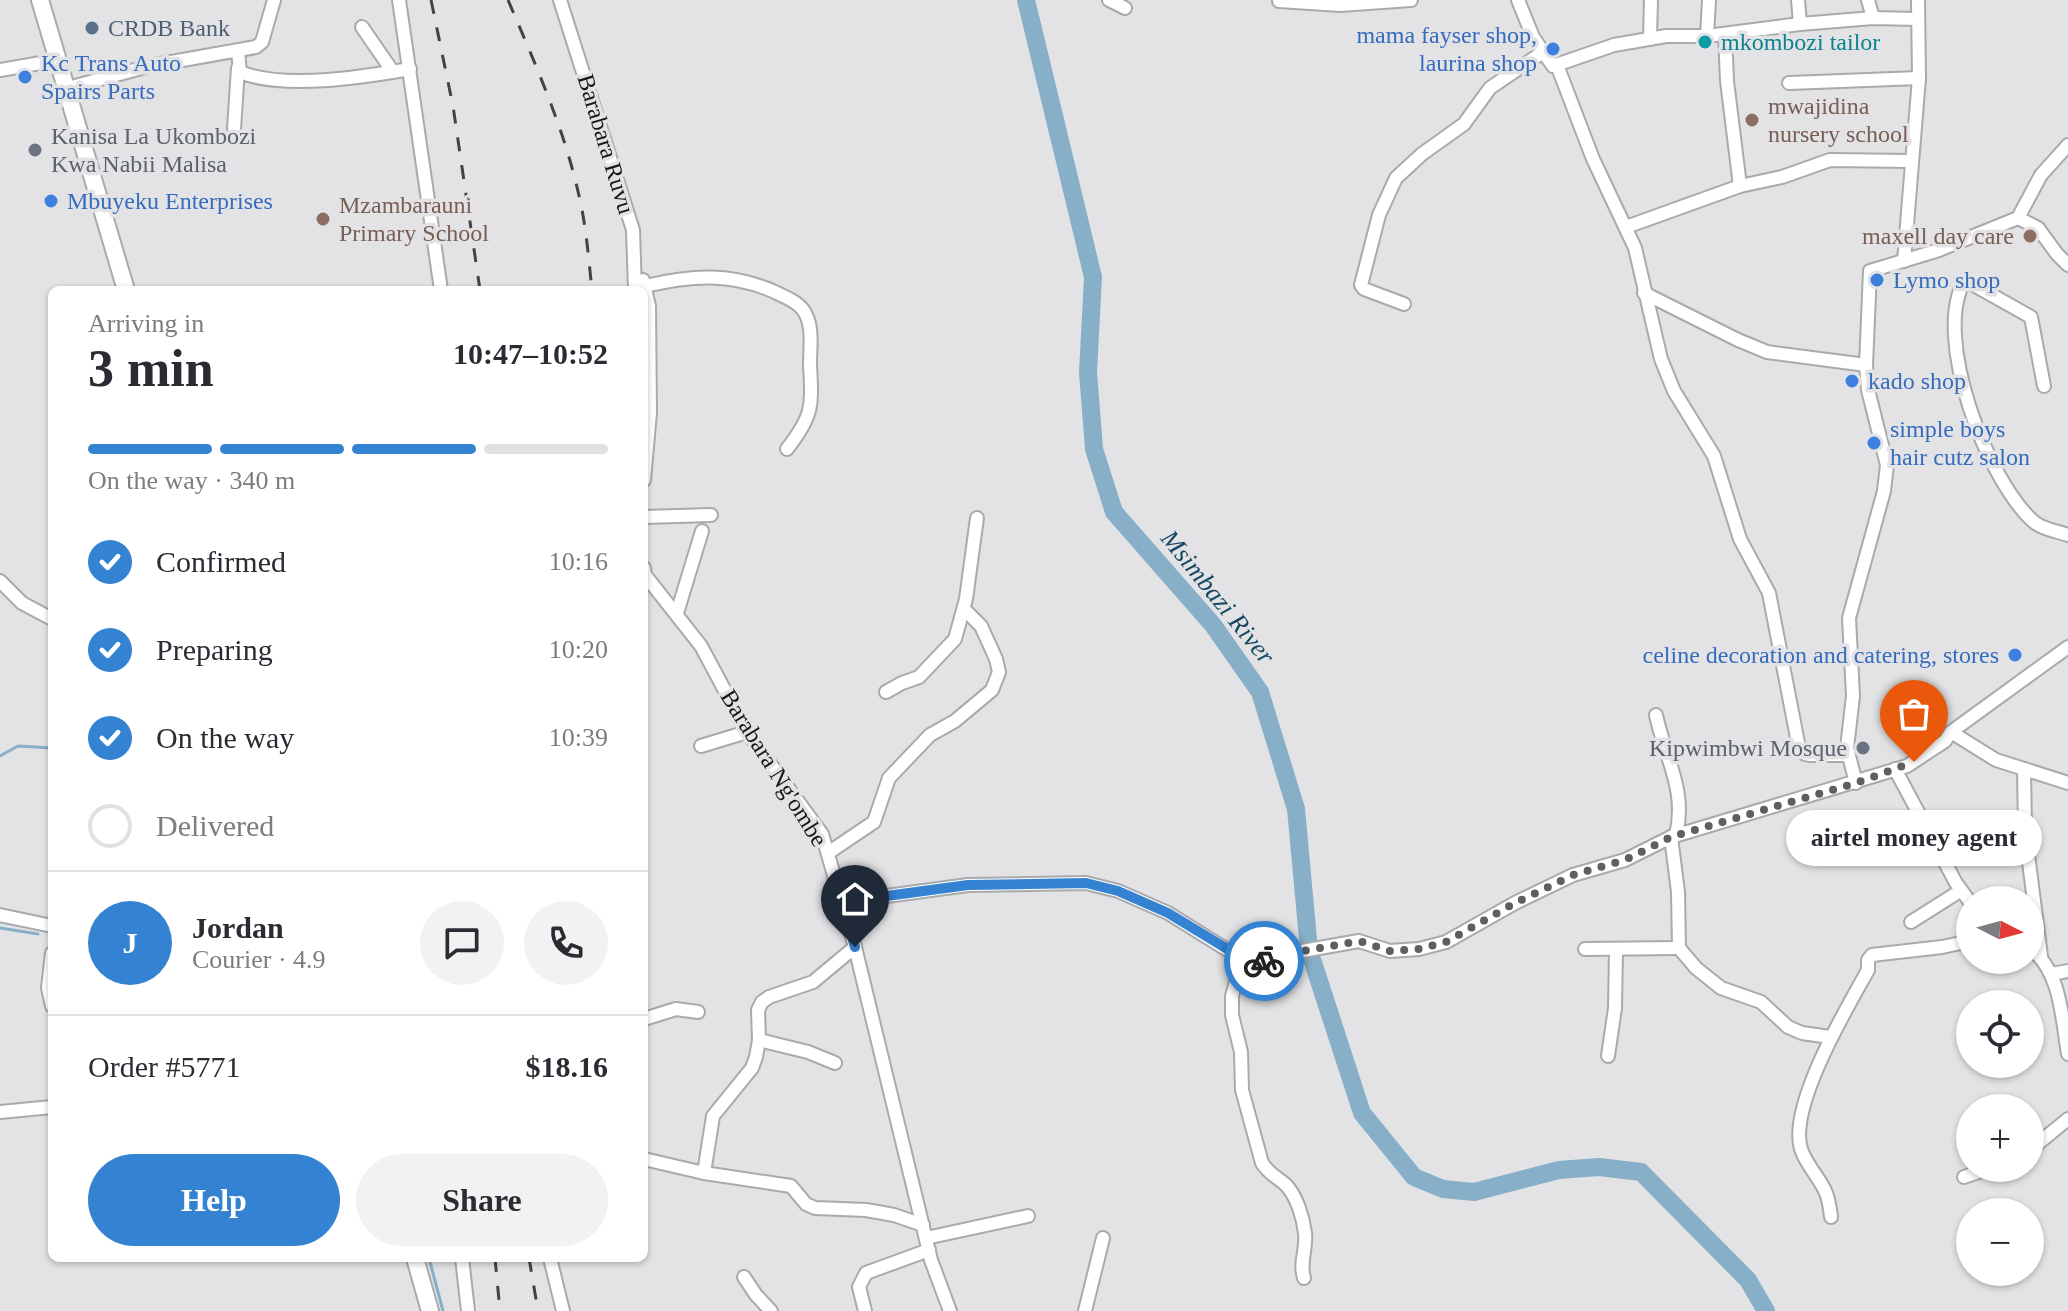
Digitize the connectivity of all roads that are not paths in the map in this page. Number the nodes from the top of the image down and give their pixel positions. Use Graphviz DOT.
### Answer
graph roads {
  1 [pos="40,0"];
  2 [pos="274,0"];
  3 [pos="399,0"];
  4 [pos="560,0"];
  5 [pos="1109,0"];
  6 [pos="1411,0"];
  7 [pos="1518,0"];
  8 [pos="1651,0"];
  9 [pos="1709,0"];
  10 [pos="1798,0"];
  11 [pos="1868,0"];
  12 [pos="1918,0"];
  13 [pos="1279,1"];
  14 [pos="1125,8"];
  15 [pos="1873,18"];
  16 [pos="1917,19"];
  17 [pos="1800,24"];
  18 [pos="362,27"];
  19 [pos="1725,34"];
  20 [pos="1707,36"];
  21 [pos="1650,39"];
  22 [pos="238,51"];
  23 [pos="1543,52"];
  24 [pos="58,60"];
  25 [pos="1557,65"];
  26 [pos="238,68"];
  27 [pos="410,69"];
  28 [pos="0,70"];
  29 [pos="393,72"];
  30 [pos="1919,78"];
  31 [pos="1789,83"];
  32 [pos="68,88"];
  33 [pos="234,129"];
  34 [pos="2068,145"];
  35 [pos="1911,161"];
  36 [pos="1740,186"];
  37 [pos="2018,218"];
  38 [pos="1626,227"];
  39 [pos="1904,261"];
  40 [pos="2068,265"];
  41 [pos="125,286"];
  42 [pos="440,286"];
  43 [pos="640,286"];
  44 [pos="648,286"];
  45 [pos="1644,293"];
  46 [pos="648,304"];
  47 [pos="1404,304"];
  48 [pos="1866,365"];
  49 [pos="2044,386"];
  50 [pos="648,435"];
  51 [pos="787,449"];
  52 [pos="711,515"];
  53 [pos="648,517"];
  54 [pos="977,518"];
  55 [pos="702,531"];
  56 [pos="2068,535"];
  57 [pos="648,579"];
  58 [pos="0,581"];
  59 [pos="964,609"];
  60 [pos="677,613"];
  61 [pos="48,617"];
  62 [pos="2068,647"];
  63 [pos="886,692"];
  64 [pos="1656,715"];
  65 [pos="747,732"];
  66 [pos="1951,732"];
  67 [pos="701,746"];
  68 [pos="1848,755"];
  69 [pos="1895,769"];
  70 [pos="2024,769"];
  71 [pos="1856,783"];
  72 [pos="2068,783"];
  73 [pos="1674,836"];
  74 [pos="828,853"];
  75 [pos="1957,886"];
  76 [pos="2030,886"];
  77 [pos="1956,894"];
  78 [pos="842,902"];
  79 [pos="0,915"];
  80 [pos="1911,922"];
  81 [pos="48,925"];
  82 [pos="1956,944"];
  83 [pos="855,947"];
  84 [pos="1679,948"];
  85 [pos="1585,949"];
  86 [pos="1616,949"];
  87 [pos="1240,961"];
  88 [pos="2044,964"];
  89 [pos="2068,971"];
  90 [pos="2052,974"];
  91 [pos="698,1012"];
  92 [pos="648,1018"];
  93 [pos="1830,1037"];
  94 [pos="759,1040"];
  95 [pos="2068,1054"];
  96 [pos="1608,1056"];
  97 [pos="835,1063"];
  98 [pos="48,1107"];
  99 [pos="0,1112"];
  100 [pos="2068,1119"];
  101 [pos="2044,1139"];
  102 [pos="648,1160"];
  103 [pos="704,1173"];
  104 [pos="1028,1216"];
  105 [pos="1831,1217"];
  106 [pos="926,1238"];
  107 [pos="1103,1238"];
  108 [pos="416,1262"];
  109 [pos="462,1262"];
  110 [pos="551,1262"];
  111 [pos="744,1277"];
  112 [pos="1304,1278"];
  113 [pos="430,1311"];
  114 [pos="468,1311"];
  115 [pos="563,1311"];
  116 [pos="771,1311"];
  117 [pos="865,1311"];
  118 [pos="950,1311"];
  119 [pos="1085,1311"];
  1 -- 24 [label="main road"];
  2 -- 22 [label="street"];
  3 -- 27 [label="street"];
  4 -- 43 [label="street, Barabara Ruvu"];
  5 -- 14 [label="street"];
  6 -- 13 [label="street"];
  7 -- 23 [label="street"];
  8 -- 21 [label="street"];
  9 -- 20 [label="street"];
  10 -- 17 [label="street"];
  11 -- 15 [label="street"];
  12 -- 16 [label="street"];
  15 -- 16 [label="street"];
  15 -- 17 [label="street"];
  16 -- 30 [label="street"];
  17 -- 19 [label="street"];
  18 -- 29 [label="street"];
  19 -- 20 [label="street"];
  19 -- 36 [label="street"];
  20 -- 21 [label="street"];
  21 -- 25 [label="street"];
  22 -- 26 [label="street"];
  22 -- 32 [label="street"];
  23 -- 25 [label="street"];
  23 -- 47 [label="street"];
  24 -- 28 [label="street"];
  24 -- 32 [label="main road"];
  25 -- 38 [label="street"];
  26 -- 29 [label="street"];
  26 -- 33 [label="street"];
  27 -- 29 [label="street"];
  27 -- 42 [label="street"];
  30 -- 31 [label="street"];
  30 -- 35 [label="street"];
  32 -- 41 [label="main road"];
  34 -- 37 [label="street"];
  35 -- 36 [label="street"];
  35 -- 39 [label="street"];
  36 -- 38 [label="street"];
  37 -- 39 [label="street"];
  37 -- 40 [label="street"];
  38 -- 45 [label="street"];
  39 -- 48 [label="street"];
  44 -- 51 [label="street"];
  45 -- 48 [label="street"];
  45 -- 68 [label="street"];
  46 -- 50 [label="street"];
  48 -- 68 [label="street"];
  49 -- 56 [label="street"];
  52 -- 53 [label="street"];
  54 -- 59 [label="street"];
  55 -- 60 [label="street"];
  57 -- 60 [label="street, Barabara Ng'ombe"];
  58 -- 61 [label="street"];
  59 -- 63 [label="street"];
  59 -- 74 [label="street"];
  60 -- 65 [label="street, Barabara Ng'ombe"];
  62 -- 66 [label="street"];
  64 -- 73 [label="street"];
  65 -- 67 [label="street"];
  65 -- 74 [label="street, Barabara Ng'ombe"];
  66 -- 69 [label="street"];
  66 -- 70 [label="street"];
  68 -- 71 [label="street"];
  69 -- 71 [label="street"];
  69 -- 75 [label="street"];
  70 -- 72 [label="street"];
  70 -- 76 [label="street"];
  71 -- 73 [label="street"];
  73 -- 84 [label="street"];
  73 -- 87 [label="street"];
  74 -- 78 [label="street, Barabara Ng'ombe"];
  77 -- 80 [label="street"];
  78 -- 83 [label="street, Barabara Ng'ombe"];
  78 -- 87 [label="street"];
  79 -- 81 [label="street"];
  82 -- 93 [label="street"];
  83 -- 94 [label="street"];
  83 -- 106 [label="street, Barabara Ng'ombe"];
  84 -- 86 [label="street"];
  84 -- 93 [label="street"];
  85 -- 86 [label="street"];
  86 -- 96 [label="street"];
  87 -- 112 [label="street"];
  88 -- 90 [label="street"];
  89 -- 90 [label="street"];
  90 -- 95 [label="street"];
  91 -- 92 [label="street"];
  93 -- 105 [label="street"];
  94 -- 97 [label="street"];
  94 -- 103 [label="street"];
  98 -- 99 [label="street"];
  100 -- 101 [label="street"];
  102 -- 103 [label="street"];
  103 -- 106 [label="street"];
  104 -- 106 [label="street"];
  106 -- 117 [label="street"];
  106 -- 118 [label="street, Barabara Ng'ombe"];
  107 -- 119 [label="street"];
  108 -- 113 [label="main road"];
  109 -- 114 [label="street"];
  110 -- 115 [label="street"];
  111 -- 116 [label="street"];
}
